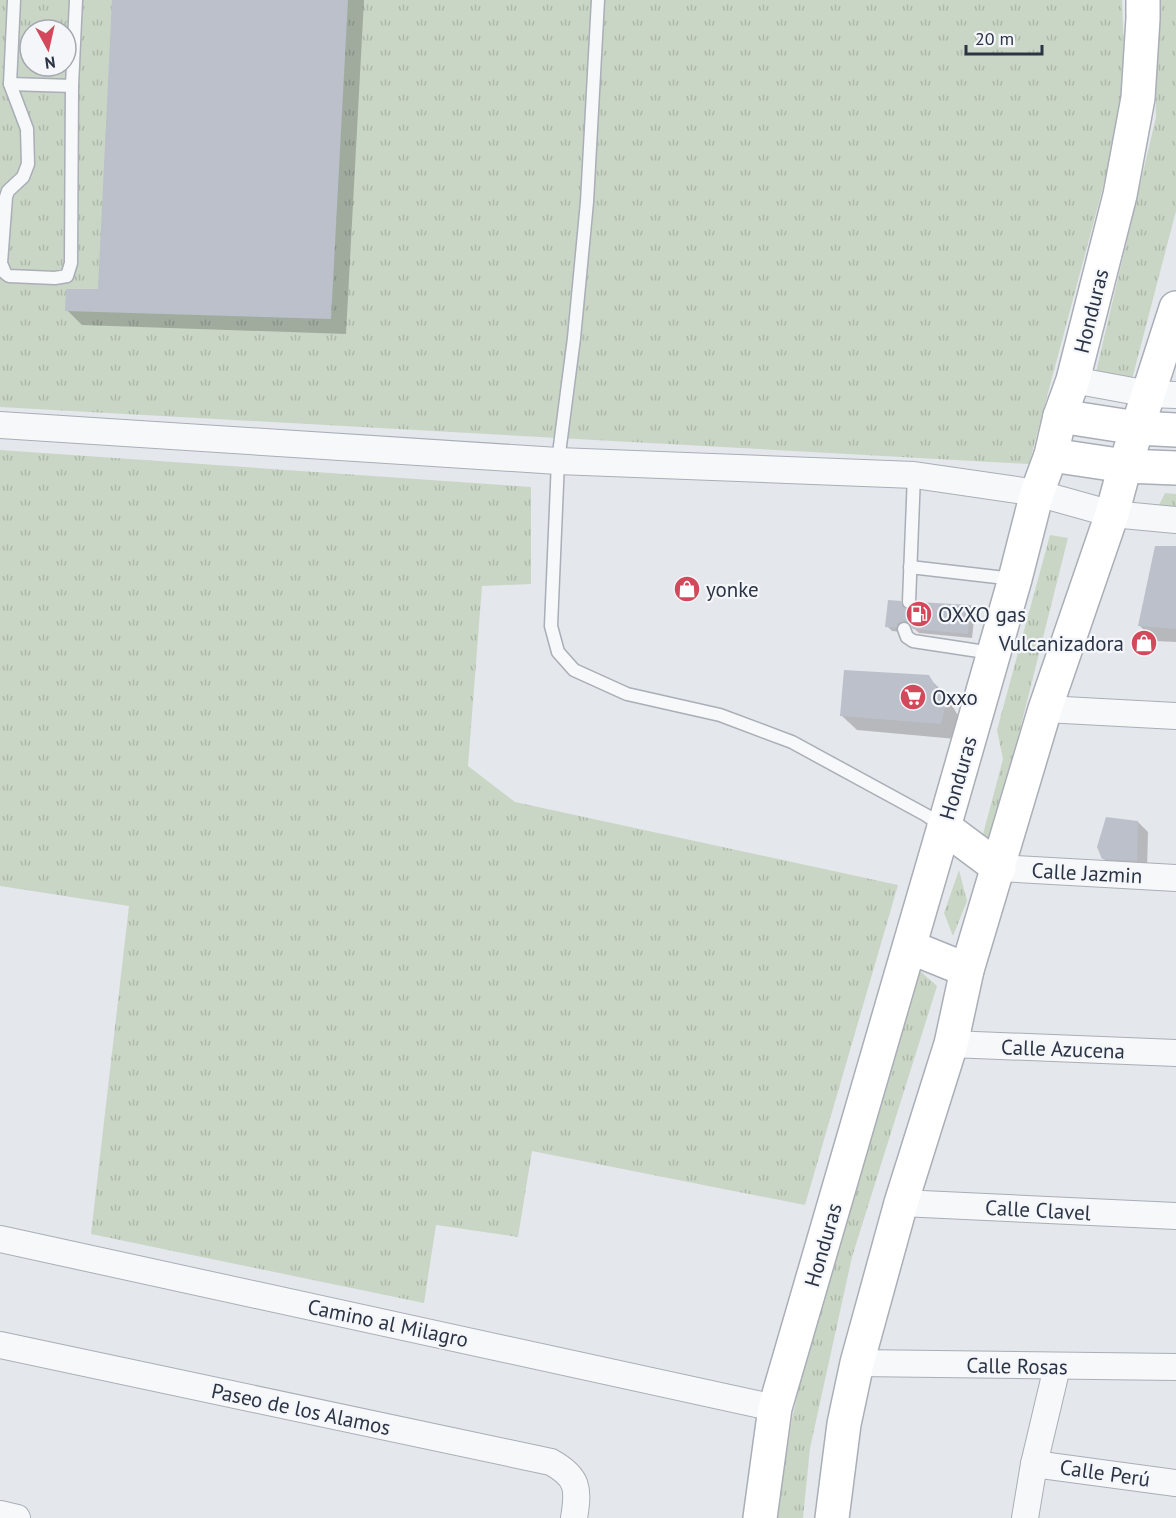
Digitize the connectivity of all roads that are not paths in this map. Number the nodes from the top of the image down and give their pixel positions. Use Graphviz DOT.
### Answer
graph roads {
  1 [pos="14,0"];
  2 [pos="76,0"];
  3 [pos="598,0"];
  4 [pos="1143,0"];
  5 [pos="10,84"];
  6 [pos="72,86"];
  7 [pos="1176,308"];
  8 [pos="1073,380"];
  9 [pos="1162,394"];
  10 [pos="1060,416"];
  11 [pos="0,426"];
  12 [pos="1137,428"];
  13 [pos="1176,430"];
  14 [pos="1051,455"];
  15 [pos="558,461"];
  16 [pos="1125,466"];
  17 [pos="1176,468"];
  18 [pos="914,475"];
  19 [pos="1037,493"];
  20 [pos="1112,514"];
  21 [pos="1176,520"];
  22 [pos="910,567"];
  23 [pos="1015,579"];
  24 [pos="909,602"];
  25 [pos="904,628"];
  26 [pos="993,654"];
  27 [pos="1045,709"];
  28 [pos="1176,716"];
  29 [pos="945,827"];
  30 [pos="999,868"];
  31 [pos="1176,878"];
  32 [pos="910,947"];
  33 [pos="967,970"];
  34 [pos="951,1044"];
  35 [pos="1176,1053"];
  36 [pos="901,1203"];
  37 [pos="1176,1216"];
  38 [pos="0,1239"];
  39 [pos="0,1345"];
  40 [pos="857,1363"];
  41 [pos="1057,1367"];
  42 [pos="1176,1367"];
  43 [pos="776,1408"];
  44 [pos="1034,1464"];
  45 [pos="1176,1483"];
  46 [pos="575,1510"];
  47 [pos="0,1514"];
  48 [pos="17,1518"];
  49 [pos="760,1518"];
  50 [pos="832,1518"];
  51 [pos="1025,1518"];
  1 -- 5 [label="lane"];
  2 -- 6 [label="lane"];
  3 -- 15 [label="lane"];
  4 -- 8 [label="street, Honduras"];
  5 -- 6 [label="lane"];
  5 -- 6 [label="lane"];
  7 -- 9 [label="street"];
  8 -- 9 [label="street"];
  8 -- 10 [label="street, Honduras"];
  9 -- 12 [label="street"];
  10 -- 12 [label="street"];
  10 -- 14 [label="street, Honduras"];
  11 -- 15 [label="street"];
  12 -- 13 [label="street"];
  12 -- 16 [label="street"];
  14 -- 16 [label="street"];
  14 -- 19 [label="street, Honduras"];
  15 -- 18 [label="street"];
  15 -- 29 [label="lane"];
  16 -- 17 [label="street"];
  16 -- 20 [label="street"];
  18 -- 19 [label="street"];
  18 -- 22 [label="lane"];
  19 -- 20 [label="street"];
  19 -- 23 [label="street, Honduras"];
  20 -- 21 [label="street"];
  20 -- 27 [label="street"];
  22 -- 23 [label="lane"];
  22 -- 24 [label="lane"];
  23 -- 26 [label="street, Honduras"];
  25 -- 26 [label="lane"];
  26 -- 29 [label="street, Honduras"];
  27 -- 28 [label="street"];
  27 -- 30 [label="street"];
  29 -- 30 [label="street"];
  29 -- 32 [label="street, Honduras"];
  30 -- 31 [label="street, Calle Jazmin"];
  30 -- 33 [label="street"];
  32 -- 33 [label="street"];
  32 -- 43 [label="street, Honduras"];
  33 -- 34 [label="street"];
  34 -- 35 [label="street, Calle Azucena"];
  34 -- 36 [label="street"];
  36 -- 37 [label="street, Calle Clavel"];
  36 -- 40 [label="street"];
  38 -- 43 [label="street, Camino al Milagro"];
  39 -- 46 [label="street, Paseo de los Alamos"];
  40 -- 41 [label="street, Calle Rosas"];
  40 -- 50 [label="street"];
  41 -- 42 [label="street, Calle Rosas"];
  41 -- 44 [label="street"];
  43 -- 49 [label="street, Honduras"];
  44 -- 45 [label="street, Calle Perú"];
  44 -- 51 [label="street"];
  47 -- 48 [label="street"];
}
